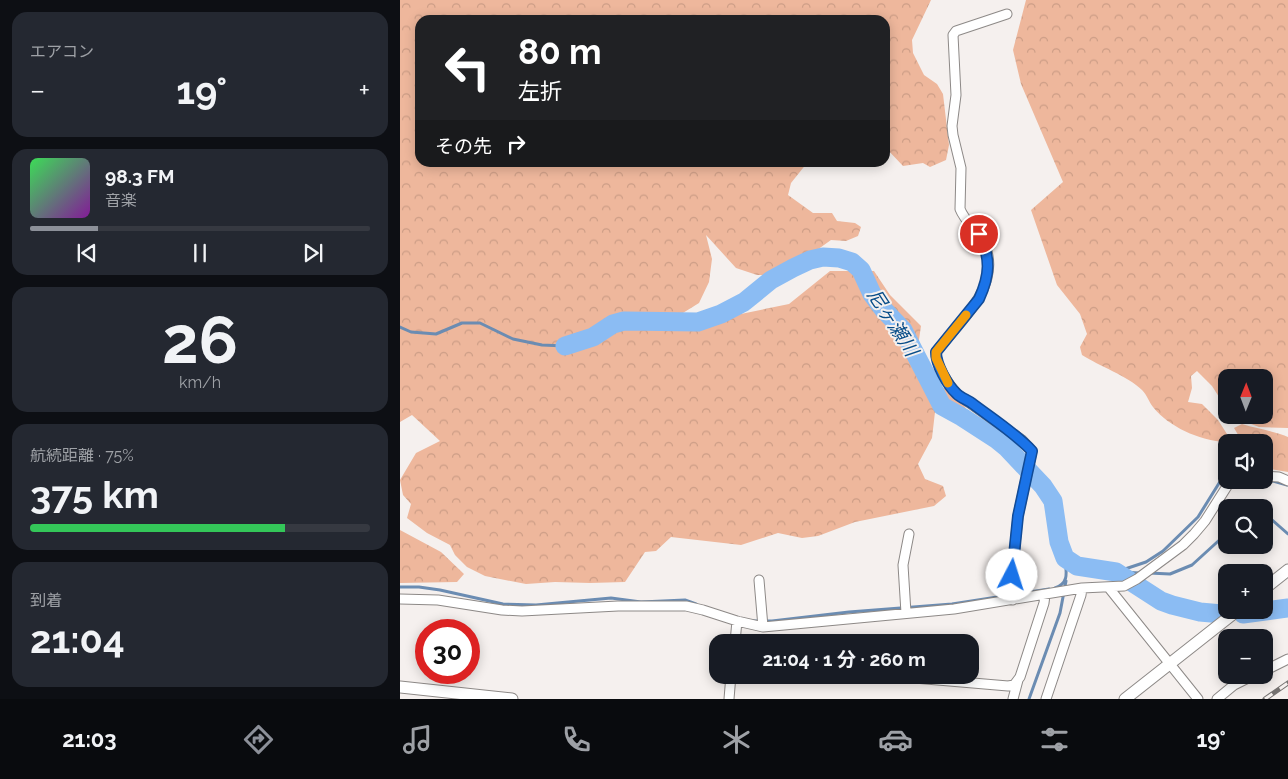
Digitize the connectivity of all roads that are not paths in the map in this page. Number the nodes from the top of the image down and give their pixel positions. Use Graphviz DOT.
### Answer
graph roads {
  1 [pos="1007,14"];
  2 [pos="1273,477"];
  3 [pos="1288,481"];
  4 [pos="1225,489"];
  5 [pos="909,534"];
  6 [pos="1288,570"];
  7 [pos="759,580"];
  8 [pos="1273,582"];
  9 [pos="1082,588"];
  10 [pos="1109,588"];
  11 [pos="1045,595"];
  12 [pos="400,599"];
  13 [pos="1013,600"];
  14 [pos="906,612"];
  15 [pos="1227,619"];
  16 [pos="737,621"];
  17 [pos="763,627"];
  18 [pos="736,634"];
  19 [pos="1288,659"];
  20 [pos="1171,664"];
  21 [pos="1273,666"];
  22 [pos="1018,680"];
  23 [pos="731,684"];
  24 [pos="979,684"];
  25 [pos="1236,684"];
  26 [pos="400,687"];
  27 [pos="512,699"];
  28 [pos="729,699"];
  29 [pos="1013,699"];
  30 [pos="1046,699"];
  31 [pos="1126,699"];
  32 [pos="1198,699"];
  33 [pos="1217,699"];
  1 -- 13 [label="street"];
  2 -- 3 [label="street"];
  4 -- 10 [label="street"];
  5 -- 14 [label="street"];
  6 -- 8 [label="main road"];
  7 -- 17 [label="street"];
  9 -- 10 [label="street"];
  9 -- 11 [label="street"];
  9 -- 30 [label="street"];
  10 -- 20 [label="street"];
  11 -- 13 [label="street"];
  11 -- 22 [label="street"];
  12 -- 16 [label="street"];
  13 -- 14 [label="street"];
  14 -- 17 [label="street"];
  15 -- 20 [label="main road"];
  16 -- 17 [label="street"];
  16 -- 18 [label="street"];
  19 -- 21 [label="street"];
  20 -- 31 [label="main road"];
  20 -- 32 [label="street"];
  22 -- 24 [label="street"];
  22 -- 29 [label="street"];
  23 -- 28 [label="street"];
  25 -- 33 [label="street"];
  26 -- 27 [label="main road"];
}
